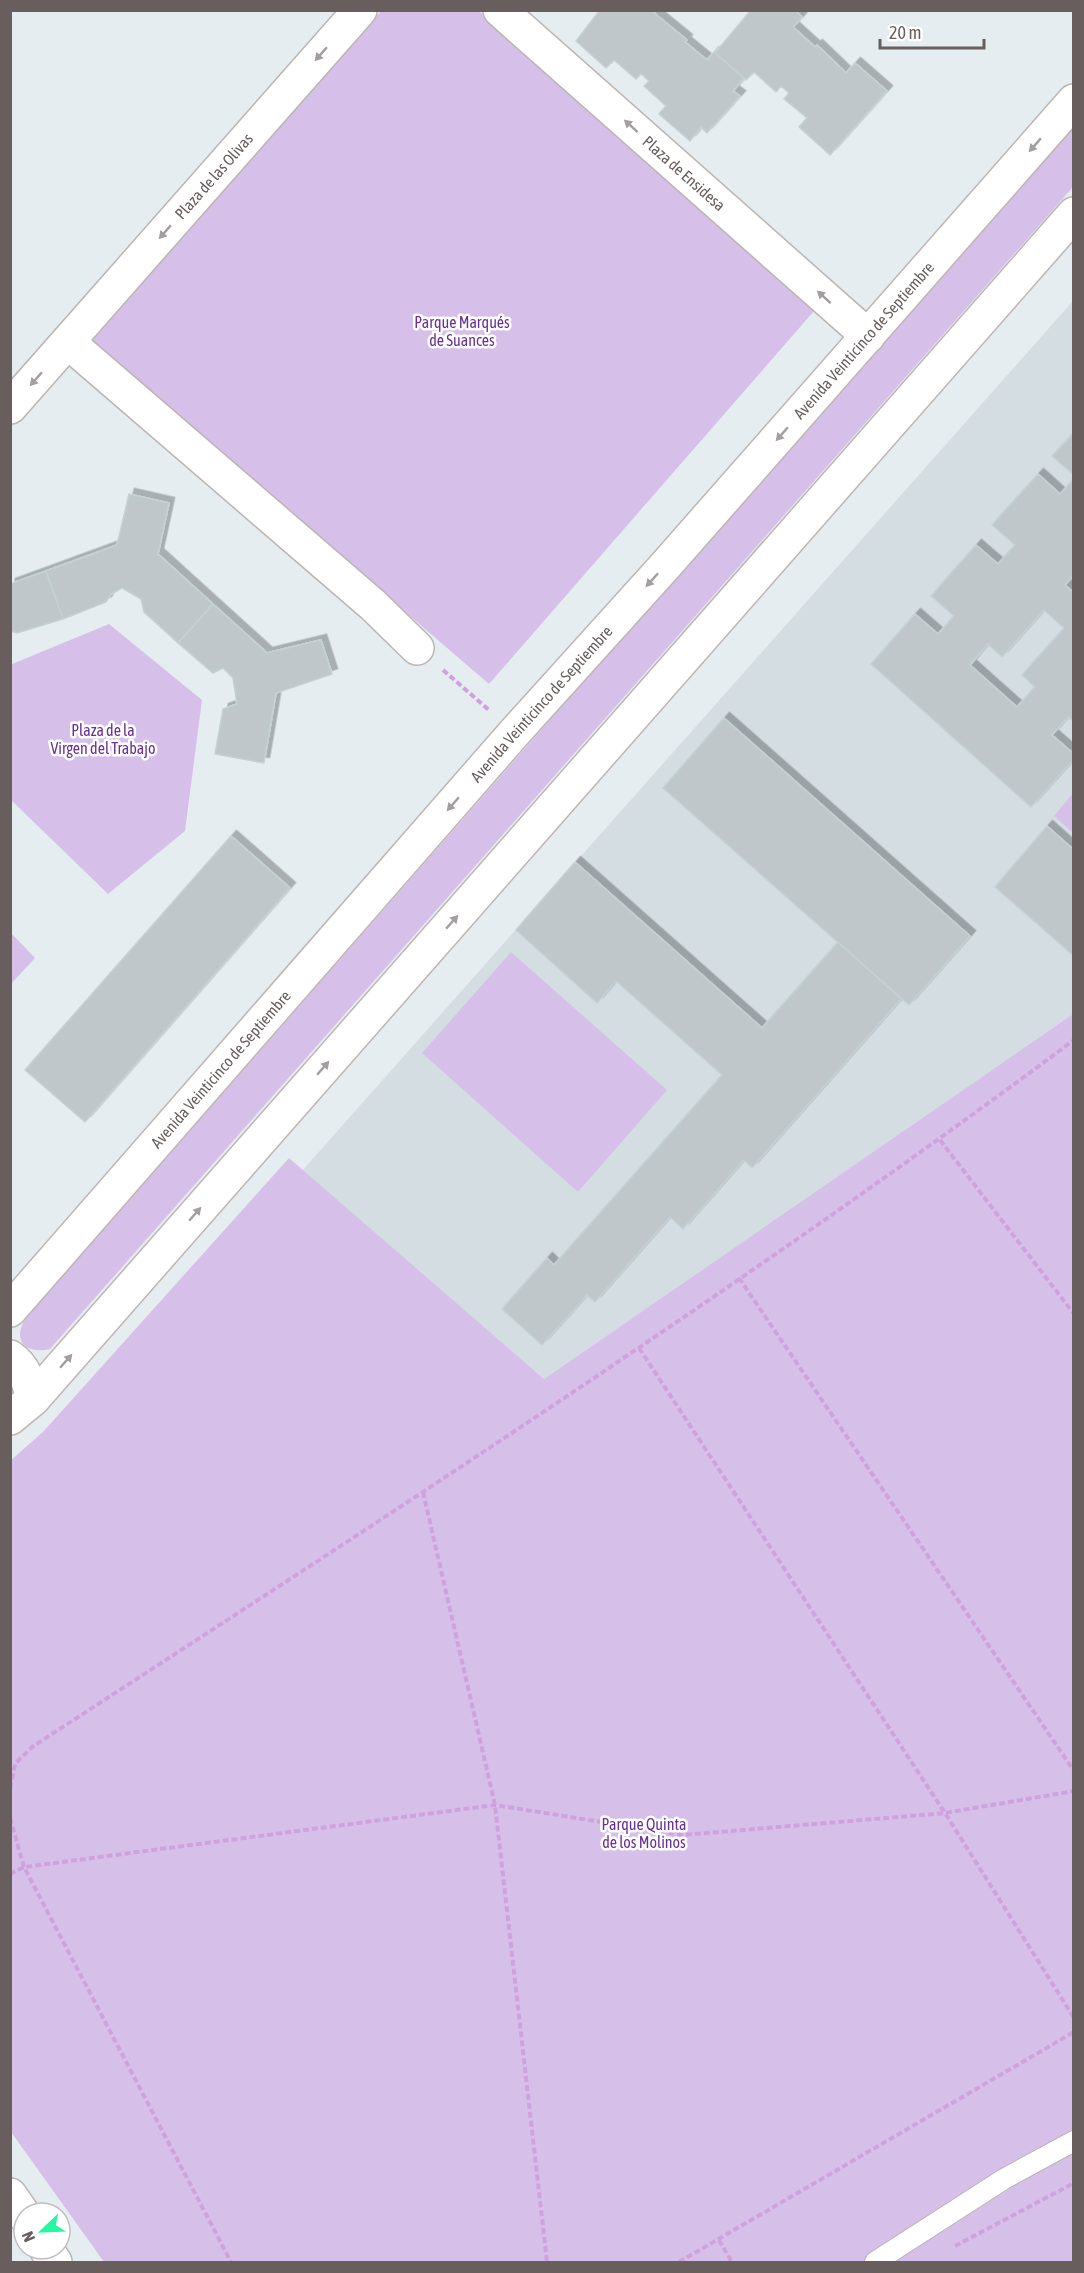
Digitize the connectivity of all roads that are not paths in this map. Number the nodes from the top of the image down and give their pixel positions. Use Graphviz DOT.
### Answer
graph roads {
  1 [pos="360,10"];
  2 [pos="500,10"];
  3 [pos="1074,101"];
  4 [pos="1074,214"];
  5 [pos="868,336"];
  6 [pos="68,342"];
  7 [pos="10,407"];
  8 [pos="417,648"];
  9 [pos="10,1310"];
  10 [pos="10,1357"];
  11 [pos="22,1408"];
  12 [pos="1074,2140"];
  13 [pos="875,2262"];
  1 -- 6 [label="main road, Plaza de las Olivas, one-way"];
  5 -- 2 [label="main road, Plaza de Ensidesa, one-way"];
  3 -- 5 [label="main road, Avenida Veinticinco de Septiembre, one-way"];
  11 -- 4 [label="main road, one-way"];
  5 -- 9 [label="main road, Avenida Veinticinco de Septiembre, one-way"];
  6 -- 7 [label="main road, Plaza de las Olivas, one-way"];
  6 -- 8 [label="main road"];
  10 -- 11 [label="main road"];
  12 -- 13 [label="lane"];
}
